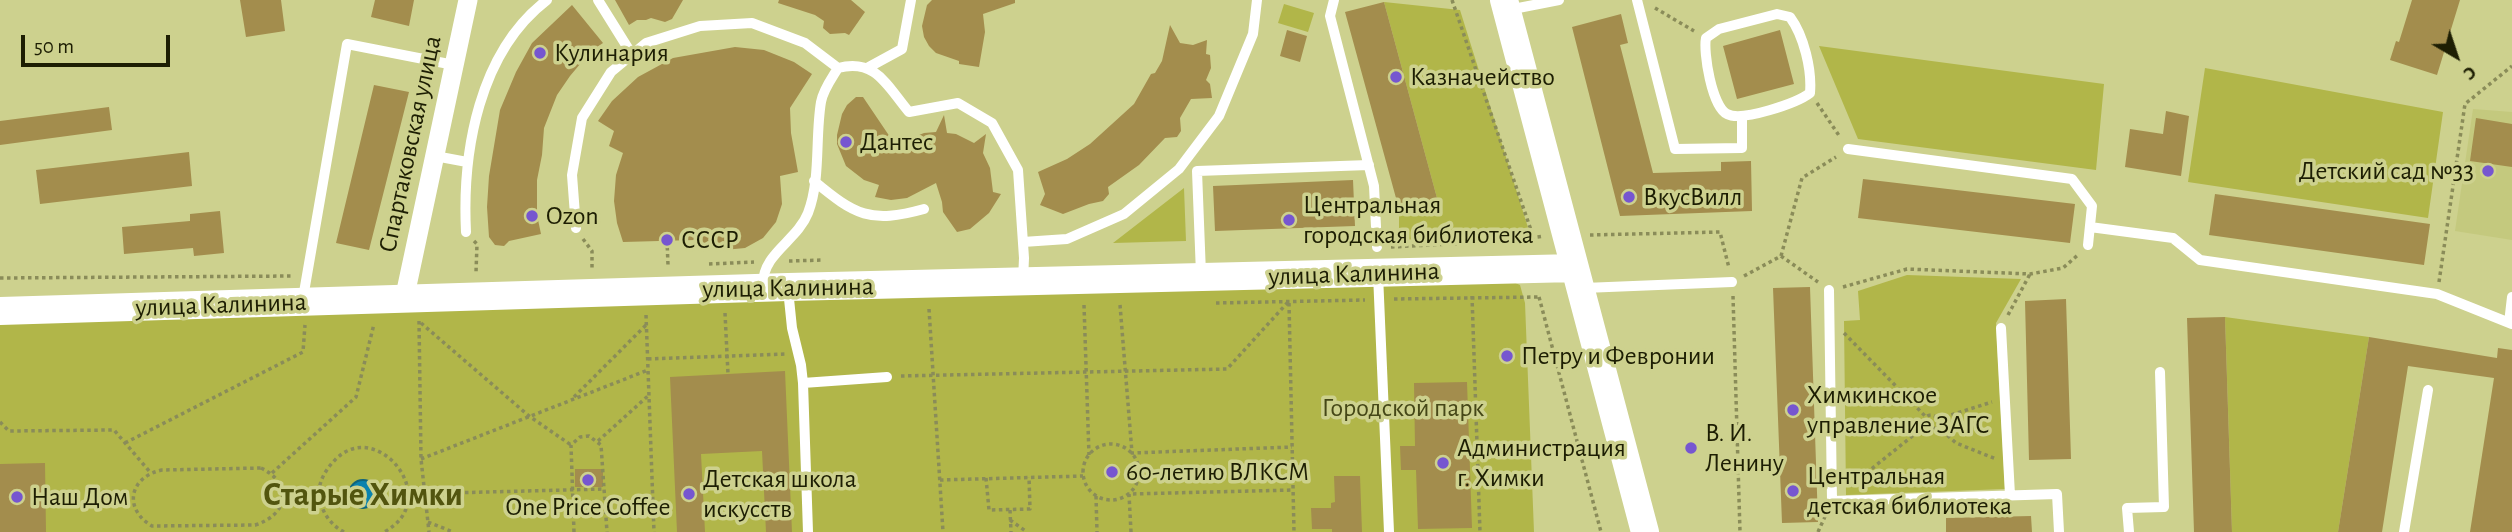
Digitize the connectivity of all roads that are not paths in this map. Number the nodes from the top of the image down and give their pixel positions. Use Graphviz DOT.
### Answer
graph roads {
  1 [pos="468,0"];
  2 [pos="547,0"];
  3 [pos="598,0"];
  4 [pos="911,0"];
  5 [pos="1257,0"];
  6 [pos="1334,0"];
  7 [pos="1559,0"];
  8 [pos="1637,0"];
  9 [pos="1504,3"];
  10 [pos="631,53"];
  11 [pos="454,65"];
  12 [pos="838,68"];
  13 [pos="869,68"];
  14 [pos="1742,116"];
  15 [pos="1848,149"];
  16 [pos="435,156"];
  17 [pos="467,162"];
  18 [pos="1369,165"];
  19 [pos="814,181"];
  20 [pos="924,209"];
  21 [pos="2090,227"];
  22 [pos="576,228"];
  23 [pos="466,232"];
  24 [pos="1023,242"];
  25 [pos="2088,245"];
  26 [pos="1378,260"];
  27 [pos="1201,278"];
  28 [pos="1578,278"];
  29 [pos="1732,282"];
  30 [pos="1023,283"];
  31 [pos="776,287"];
  32 [pos="1829,290"];
  33 [pos="2512,297"];
  34 [pos="404,300"];
  35 [pos="0,311"];
  36 [pos="304,314"];
  37 [pos="2510,324"];
  38 [pos="2001,328"];
  39 [pos="2160,372"];
  40 [pos="887,377"];
  41 [pos="803,383"];
  42 [pos="2428,390"];
  43 [pos="2010,495"];
  44 [pos="808,532"];
  45 [pos="1389,532"];
  46 [pos="1645,532"];
  47 [pos="2059,532"];
  48 [pos="2129,532"];
  49 [pos="2404,532"];
  1 -- 11 [label="street, Спартаковская улица"];
  2 -- 17 [label="lane"];
  3 -- 10 [label="lane"];
  4 -- 13 [label="lane"];
  5 -- 24 [label="lane"];
  6 -- 18 [label="lane"];
  7 -- 9 [label="lane"];
  8 -- 14 [label="lane"];
  9 -- 28 [label="street"];
  10 -- 12 [label="lane"];
  10 -- 22 [label="lane"];
  11 -- 16 [label="street, Спартаковская улица"];
  11 -- 36 [label="lane"];
  12 -- 13 [label="lane"];
  12 -- 19 [label="lane"];
  13 -- 24 [label="lane"];
  14 -- 14 [label="lane"];
  15 -- 21 [label="lane"];
  16 -- 17 [label="lane"];
  16 -- 34 [label="street, Спартаковская улица"];
  17 -- 23 [label="lane"];
  18 -- 26 [label="lane"];
  18 -- 27 [label="lane"];
  19 -- 20 [label="lane"];
  19 -- 31 [label="lane"];
  21 -- 25 [label="lane"];
  21 -- 37 [label="lane"];
  24 -- 30 [label="lane"];
  26 -- 27 [label="street, улица Калинина"];
  26 -- 28 [label="street, улица Калинина"];
  26 -- 45 [label="lane"];
  27 -- 30 [label="street, улица Калинина"];
  28 -- 29 [label="lane"];
  28 -- 46 [label="street"];
  30 -- 31 [label="street, улица Калинина"];
  31 -- 34 [label="street, улица Калинина"];
  31 -- 41 [label="lane"];
  32 -- 43 [label="lane"];
  33 -- 37 [label="lane"];
  34 -- 36 [label="street, улица Калинина"];
  35 -- 36 [label="street, улица Калинина"];
  38 -- 43 [label="lane"];
  39 -- 48 [label="lane"];
  40 -- 41 [label="lane"];
  41 -- 44 [label="lane"];
  42 -- 49 [label="lane"];
  43 -- 47 [label="lane"];
}
